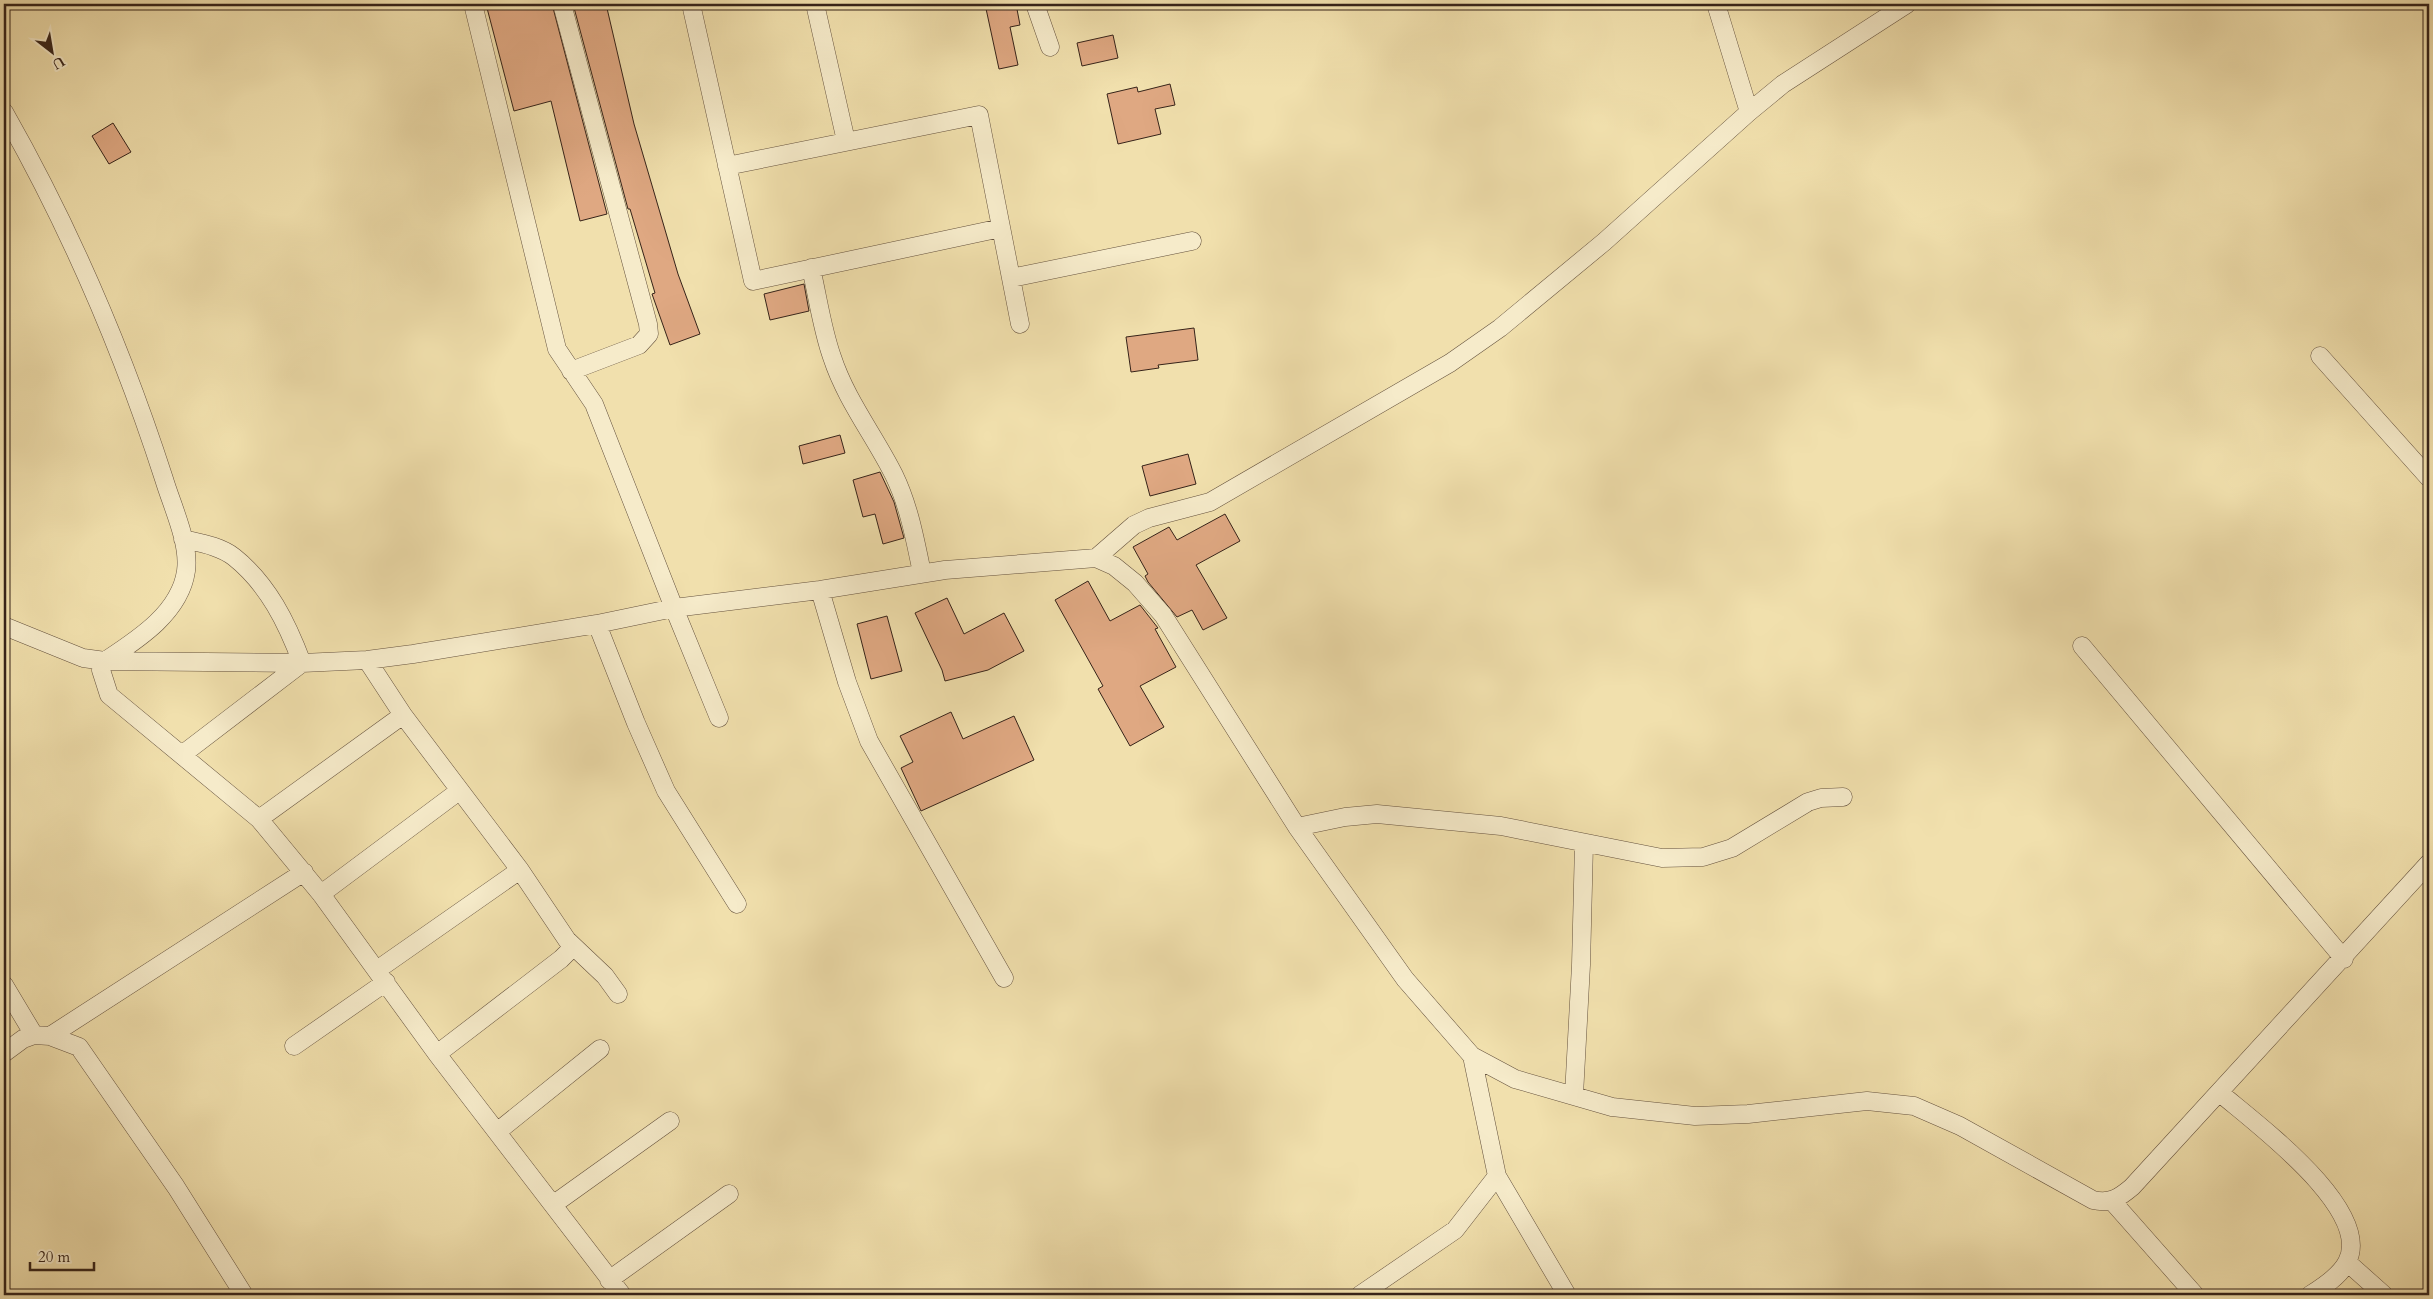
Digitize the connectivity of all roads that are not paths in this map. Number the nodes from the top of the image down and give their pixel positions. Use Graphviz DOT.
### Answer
graph roads {
  1 [pos="473,4"];
  2 [pos="562,4"];
  3 [pos="692,4"];
  4 [pos="815,4"];
  5 [pos="1035,4"];
  6 [pos="1716,4"];
  7 [pos="1907,4"];
  8 [pos="1050,47"];
  9 [pos="4,112"];
  10 [pos="1749,112"];
  11 [pos="846,141"];
  12 [pos="727,166"];
  13 [pos="1001,228"];
  14 [pos="1192,241"];
  15 [pos="811,268"];
  16 [pos="1011,278"];
  17 [pos="1020,324"];
  18 [pos="2320,356"];
  19 [pos="571,371"];
  20 [pos="2429,478"];
  21 [pos="183,539"];
  22 [pos="1096,558"];
  23 [pos="922,573"];
  24 [pos="820,590"];
  25 [pos="674,608"];
  26 [pos="597,624"];
  27 [pos="4,626"];
  28 [pos="2082,646"];
  29 [pos="367,660"];
  30 [pos="105,661"];
  31 [pos="302,663"];
  32 [pos="403,715"];
  33 [pos="720,718"];
  34 [pos="183,754"];
  35 [pos="459,791"];
  36 [pos="1843,797"];
  37 [pos="259,819"];
  38 [pos="1297,827"];
  39 [pos="1584,844"];
  40 [pos="2429,863"];
  41 [pos="520,870"];
  42 [pos="304,872"];
  43 [pos="321,894"];
  44 [pos="737,904"];
  45 [pos="573,947"];
  46 [pos="2344,959"];
  47 [pos="381,976"];
  48 [pos="1004,978"];
  49 [pos="4,985"];
  50 [pos="618,994"];
  51 [pos="42,1035"];
  52 [pos="294,1046"];
  53 [pos="600,1049"];
  54 [pos="4,1053"];
  55 [pos="437,1054"];
  56 [pos="1472,1056"];
  57 [pos="2220,1093"];
  58 [pos="1574,1095"];
  59 [pos="670,1121"];
  60 [pos="497,1132"];
  61 [pos="1497,1176"];
  62 [pos="729,1194"];
  63 [pos="2112,1201"];
  64 [pos="554,1204"];
  65 [pos="2348,1262"];
  66 [pos="609,1280"];
  67 [pos="244,1295"];
  68 [pos="622,1295"];
  69 [pos="1360,1295"];
  70 [pos="1567,1295"];
  71 [pos="2195,1295"];
  72 [pos="2310,1295"];
  73 [pos="2384,1295"];
  1 -- 19 [label="street"];
  2 -- 19 [label="street"];
  3 -- 12 [label="street"];
  4 -- 11 [label="street"];
  5 -- 8 [label="street"];
  6 -- 10 [label="street"];
  7 -- 10 [label="street"];
  9 -- 21 [label="street"];
  10 -- 22 [label="street"];
  11 -- 12 [label="street"];
  11 -- 13 [label="street"];
  12 -- 15 [label="street"];
  13 -- 15 [label="street"];
  13 -- 16 [label="street"];
  14 -- 16 [label="street"];
  15 -- 23 [label="street"];
  16 -- 17 [label="street"];
  18 -- 20 [label="street"];
  19 -- 25 [label="street"];
  21 -- 30 [label="street"];
  21 -- 31 [label="street"];
  22 -- 23 [label="street"];
  22 -- 38 [label="street"];
  23 -- 24 [label="street"];
  24 -- 25 [label="street"];
  24 -- 48 [label="street"];
  25 -- 26 [label="street"];
  25 -- 33 [label="street"];
  26 -- 29 [label="street"];
  26 -- 44 [label="street"];
  27 -- 30 [label="street"];
  28 -- 46 [label="street"];
  29 -- 31 [label="street"];
  29 -- 32 [label="street"];
  30 -- 31 [label="street"];
  30 -- 34 [label="street"];
  31 -- 34 [label="street"];
  32 -- 35 [label="street"];
  32 -- 37 [label="street"];
  34 -- 37 [label="street"];
  35 -- 41 [label="street"];
  35 -- 43 [label="street"];
  36 -- 39 [label="street"];
  37 -- 42 [label="street"];
  38 -- 39 [label="street"];
  38 -- 56 [label="street"];
  39 -- 58 [label="street"];
  40 -- 46 [label="street"];
  41 -- 45 [label="street"];
  41 -- 47 [label="street"];
  42 -- 43 [label="street"];
  42 -- 51 [label="street"];
  43 -- 47 [label="street"];
  45 -- 50 [label="street"];
  45 -- 55 [label="street"];
  46 -- 57 [label="street"];
  47 -- 52 [label="street"];
  47 -- 55 [label="street"];
  49 -- 51 [label="street"];
  51 -- 54 [label="street"];
  51 -- 67 [label="street"];
  53 -- 60 [label="street"];
  55 -- 60 [label="street"];
  56 -- 58 [label="street"];
  56 -- 61 [label="street"];
  57 -- 63 [label="street"];
  57 -- 65 [label="street"];
  58 -- 63 [label="street"];
  59 -- 64 [label="street"];
  60 -- 64 [label="street"];
  61 -- 69 [label="street"];
  61 -- 70 [label="street"];
  62 -- 66 [label="street"];
  63 -- 71 [label="street"];
  64 -- 66 [label="street"];
  65 -- 72 [label="street"];
  65 -- 73 [label="street"];
  66 -- 68 [label="street"];
}
